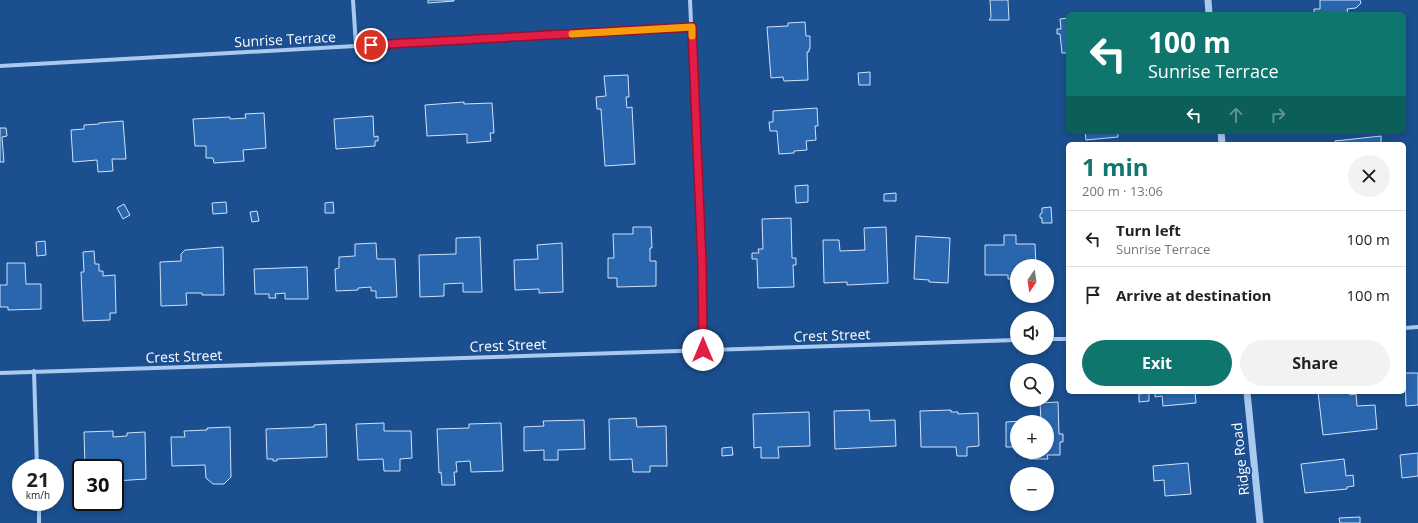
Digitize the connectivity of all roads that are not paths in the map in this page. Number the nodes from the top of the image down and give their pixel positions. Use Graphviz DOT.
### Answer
graph roads {
  1 [pos="353,0"];
  2 [pos="690,0"];
  3 [pos="1208,0"];
  4 [pos="1209,12"];
  5 [pos="692,27"];
  6 [pos="356,46"];
  7 [pos="0,66"];
  8 [pos="1418,327"];
  9 [pos="1406,328"];
  10 [pos="1066,339"];
  11 [pos="1010,340"];
  12 [pos="1054,340"];
  13 [pos="703,350"];
  14 [pos="0,372"];
  15 [pos="34,372"];
  16 [pos="1247,394"];
  17 [pos="37,459"];
  18 [pos="39,511"];
  19 [pos="39,523"];
  20 [pos="1260,523"];
  1 -- 6 [label="street"];
  2 -- 5 [label="street"];
  3 -- 4 [label="street"];
  5 -- 6 [label="street, Sunrise Terrace"];
  5 -- 13 [label="street"];
  6 -- 7 [label="street, Sunrise Terrace"];
  8 -- 9 [label="street"];
  10 -- 12 [label="street"];
  11 -- 13 [label="street, Crest Street"];
  13 -- 15 [label="street, Crest Street"];
  14 -- 15 [label="street, Crest Street"];
  15 -- 17 [label="street"];
  16 -- 20 [label="street, Ridge Road"];
  18 -- 19 [label="street"];
}
